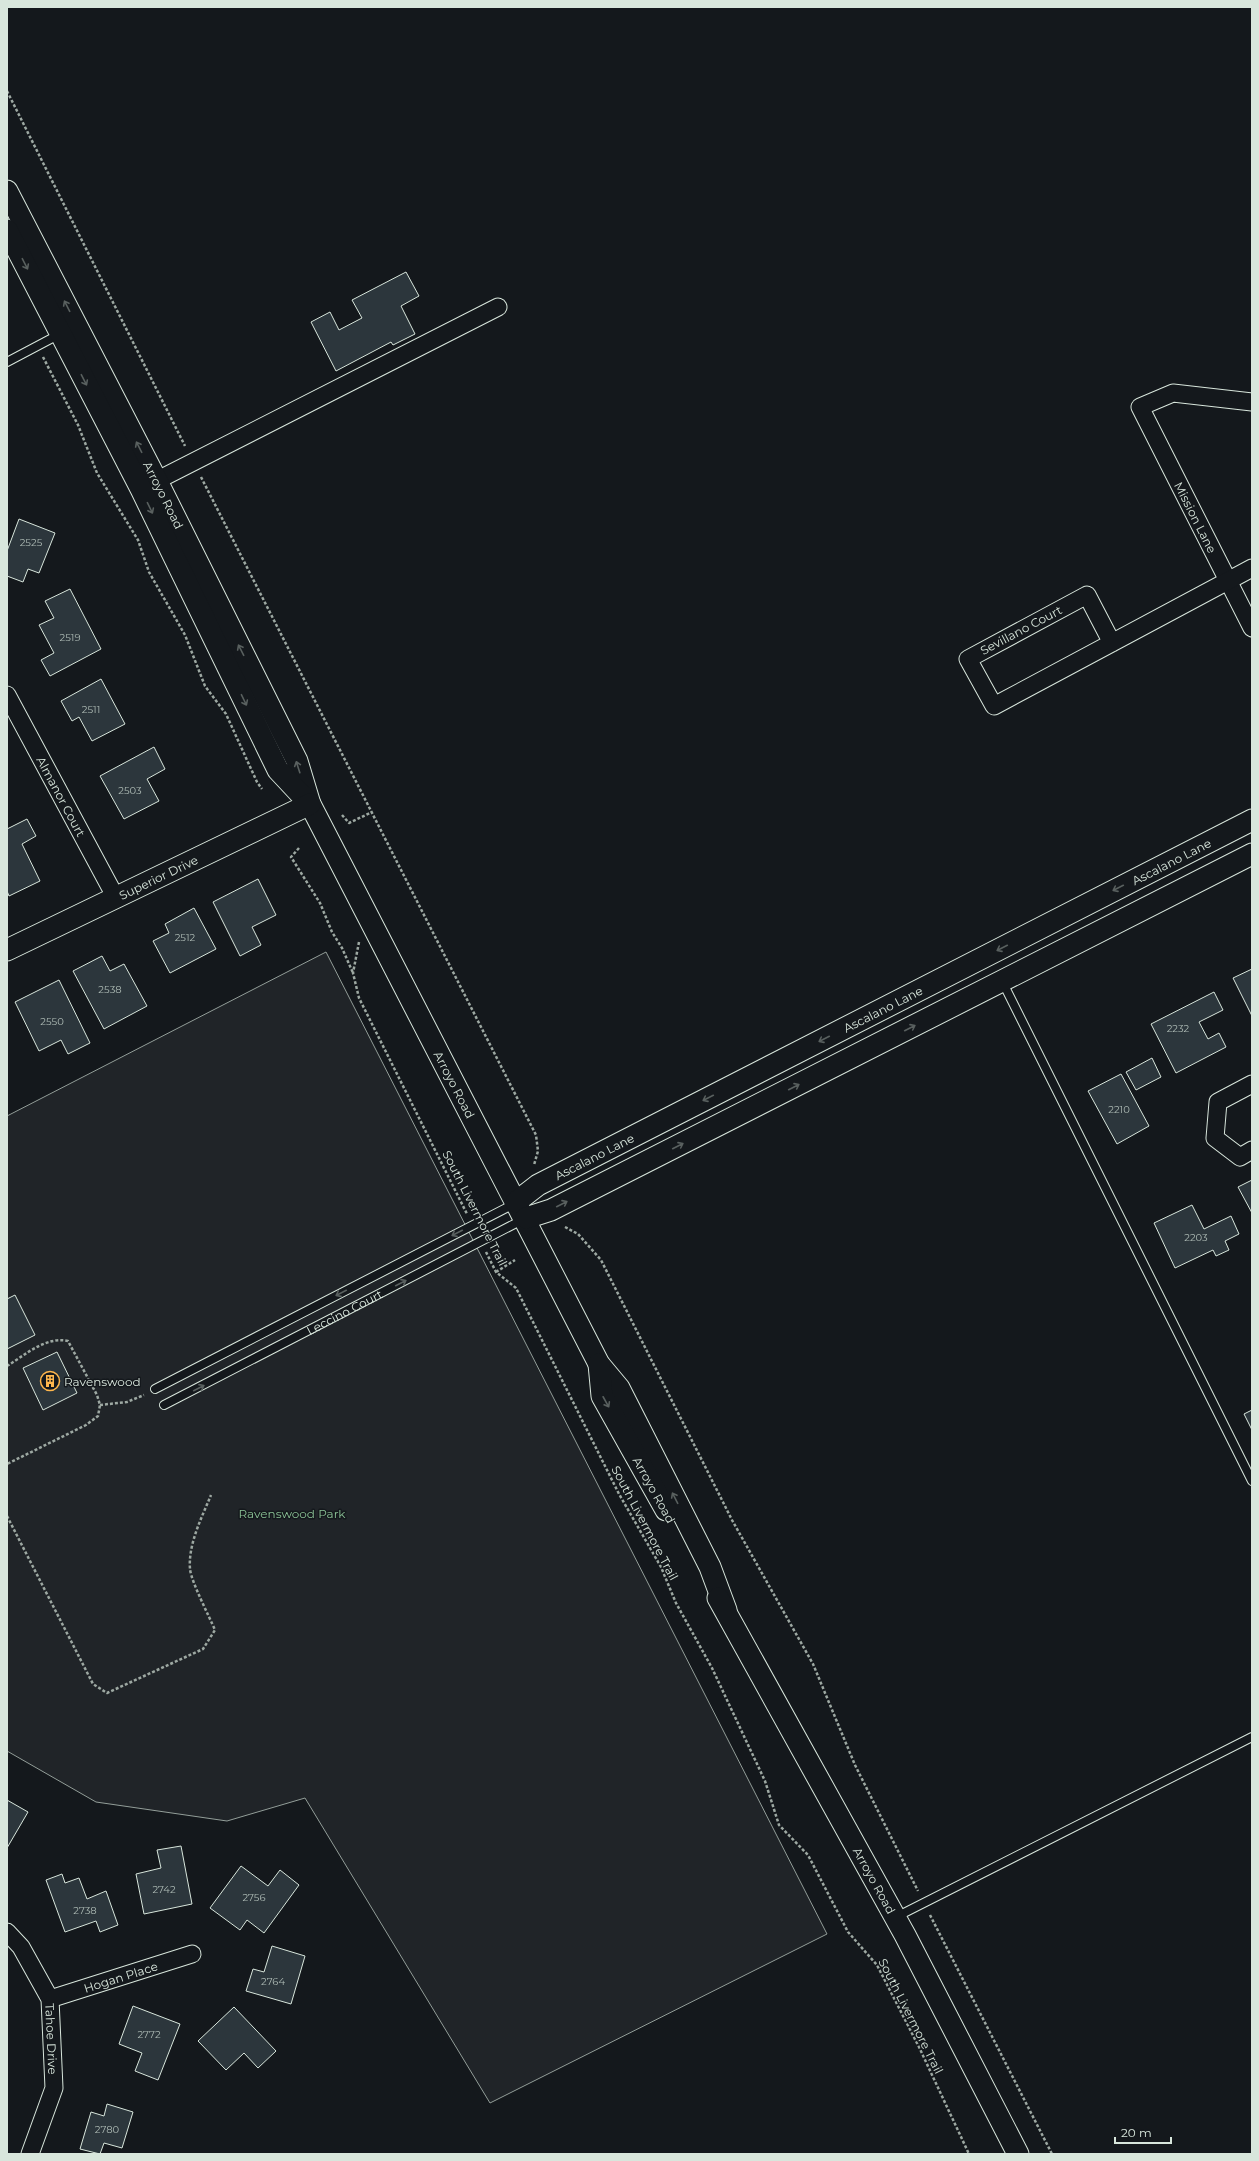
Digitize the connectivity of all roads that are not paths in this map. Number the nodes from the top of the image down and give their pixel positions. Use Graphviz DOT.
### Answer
graph roads {
  1 [pos="7,190"];
  2 [pos="7,230"];
  3 [pos="498,307"];
  4 [pos="69,330"];
  5 [pos="7,362"];
  6 [pos="1252,402"];
  7 [pos="149,485"];
  8 [pos="1252,568"];
  9 [pos="1228,580"];
  10 [pos="1252,628"];
  11 [pos="1112,643"];
  12 [pos="7,694"];
  13 [pos="310,804"];
  14 [pos="1252,820"];
  15 [pos="1252,854"];
  16 [pos="116,898"];
  17 [pos="7,950"];
  18 [pos="1002,981"];
  19 [pos="1252,1084"];
  20 [pos="1252,1150"];
  21 [pos="521,1210"];
  22 [pos="155,1389"];
  23 [pos="164,1405"];
  24 [pos="1252,1481"];
  25 [pos="1252,1737"];
  26 [pos="896,1917"];
  27 [pos="7,1932"];
  28 [pos="192,1954"];
  29 [pos="50,2000"];
  30 [pos="30,2154"];
  31 [pos="1018,2154"];
  4 -- 1 [label="street, Arroyo Road, one-way"];
  2 -- 4 [label="street, Arroyo Road, one-way"];
  3 -- 7 [label="street"];
  4 -- 5 [label="lane"];
  4 -- 7 [label="street, Arroyo Road"];
  6 -- 9 [label="street, Mission Lane"];
  7 -- 13 [label="street, Arroyo Road"];
  8 -- 9 [label="street, Sevillano Court"];
  9 -- 10 [label="street, Mission Lane"];
  9 -- 11 [label="street, Sevillano Court"];
  11 -- 11 [label="street, Sevillano Court"];
  12 -- 16 [label="street, Almanor Court"];
  13 -- 16 [label="street, Superior Drive"];
  13 -- 21 [label="street, Arroyo Road"];
  14 -- 21 [label="street, Ascalano Lane, one-way"];
  15 -- 18 [label="street"];
  16 -- 17 [label="street, Superior Drive"];
  21 -- 18 [label="street, one-way"];
  18 -- 24 [label="lane"];
  19 -- 20 [label="street"];
  21 -- 22 [label="lane, Leccino Court, one-way"];
  23 -- 21 [label="lane, Leccino Court, one-way"];
  21 -- 26 [label="street, Arroyo Road"];
  25 -- 26 [label="lane"];
  26 -- 31 [label="street, Arroyo Road"];
  27 -- 29 [label="street, Tahoe Drive"];
  28 -- 29 [label="street, Hogan Place"];
  29 -- 30 [label="street, Tahoe Drive"];
}
